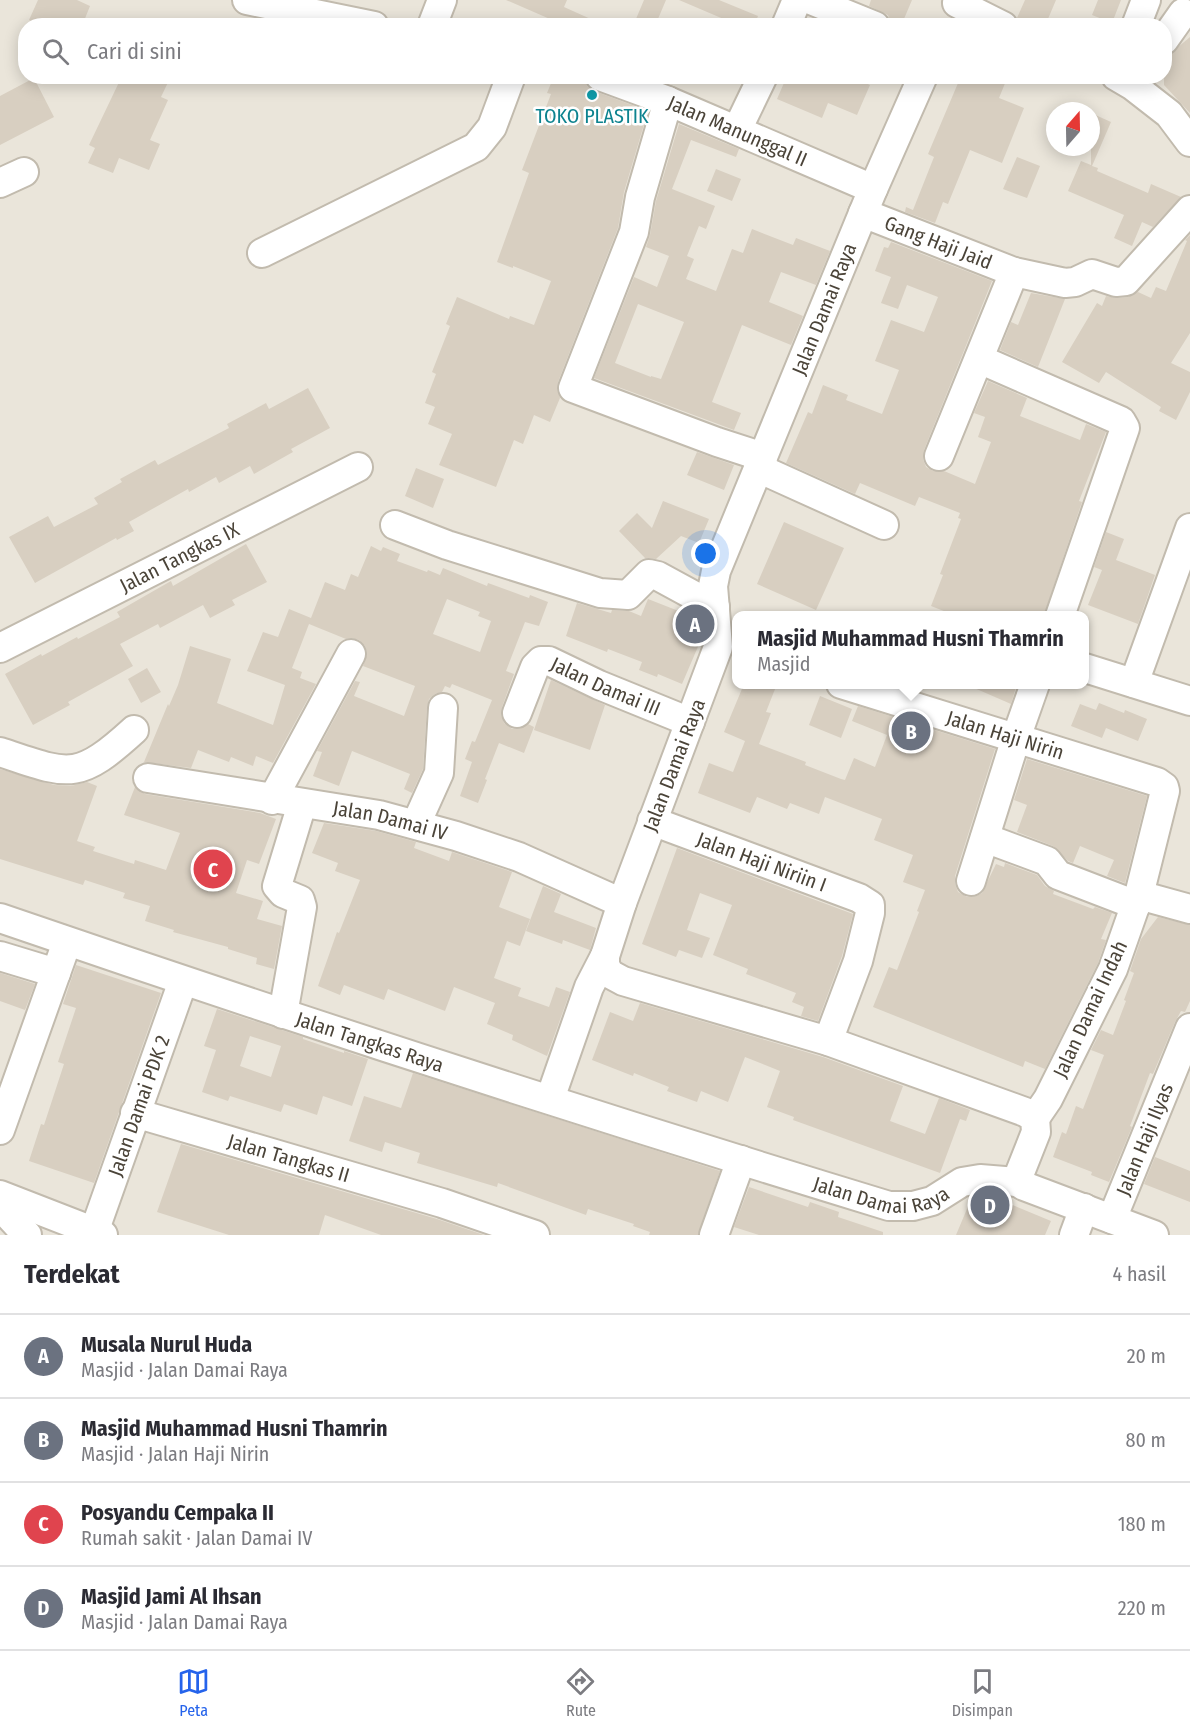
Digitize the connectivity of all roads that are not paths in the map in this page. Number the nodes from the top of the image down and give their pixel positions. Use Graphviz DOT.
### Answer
graph roads {
  1 [pos="247,0"];
  2 [pos="442,0"];
  3 [pos="797,0"];
  4 [pos="811,0"];
  5 [pos="1146,0"];
  6 [pos="290,5"];
  7 [pos="954,9"];
  8 [pos="1183,12"];
  9 [pos="342,18"];
  10 [pos="435,18"];
  11 [pos="789,18"];
  12 [pos="855,18"];
  13 [pos="980,18"];
  14 [pos="1139,18"];
  15 [pos="1172,28"];
  16 [pos="509,84"];
  17 [pos="622,84"];
  18 [pos="758,84"];
  19 [pos="919,84"];
  20 [pos="1134,84"];
  21 [pos="668,101"];
  22 [pos="737,130"];
  23 [pos="1190,142"];
  24 [pos="868,201"];
  25 [pos="1190,210"];
  26 [pos="262,253"];
  27 [pos="1014,272"];
  28 [pos="979,359"];
  29 [pos="939,456"];
  30 [pos="761,463"];
  31 [pos="358,467"];
  32 [pos="394,525"];
  33 [pos="884,525"];
  34 [pos="1190,528"];
  35 [pos="715,607"];
  36 [pos="1061,611"];
  37 [pos="0,648"];
  38 [pos="728,650"];
  39 [pos="351,654"];
  40 [pos="1089,669"];
  41 [pos="1134,683"];
  42 [pos="857,689"];
  43 [pos="1033,689"];
  44 [pos="1190,701"];
  45 [pos="443,708"];
  46 [pos="517,713"];
  47 [pos="690,722"];
  48 [pos="134,730"];
  49 [pos="1016,738"];
  50 [pos="0,752"];
  51 [pos="148,778"];
  52 [pos="1164,791"];
  53 [pos="272,800"];
  54 [pos="302,804"];
  55 [pos="652,821"];
  56 [pos="416,824"];
  57 [pos="985,838"];
  58 [pos="971,881"];
  59 [pos="1137,900"];
  60 [pos="622,903"];
  61 [pos="1190,909"];
  62 [pos="0,918"];
  63 [pos="67,942"];
  64 [pos="0,956"];
  65 [pos="605,956"];
  66 [pos="56,973"];
  67 [pos="183,981"];
  68 [pos="283,1014"];
  69 [pos="1190,1028"];
  70 [pos="828,1041"];
  71 [pos="550,1099"];
  72 [pos="3,1113"];
  73 [pos="135,1113"];
  74 [pos="1035,1118"];
  75 [pos="741,1160"];
  76 [pos="1018,1182"];
  77 [pos="0,1195"];
  78 [pos="0,1206"];
  79 [pos="1084,1208"];
  80 [pos="1112,1219"];
  81 [pos="98,1233"];
  82 [pos="27,1235"];
  83 [pos="536,1235"];
  84 [pos="714,1235"];
  85 [pos="1074,1235"];
  86 [pos="1154,1235"];
  1 -- 6 [label="street"];
  2 -- 10 [label="street"];
  3 -- 11 [label="street"];
  4 -- 12 [label="street"];
  5 -- 14 [label="street"];
  6 -- 9 [label="street"];
  7 -- 13 [label="street"];
  8 -- 15 [label="street"];
  16 -- 26 [label="street"];
  17 -- 21 [label="street, Jalan Manunggal II"];
  18 -- 22 [label="street"];
  19 -- 24 [label="street, Jalan Damai Raya"];
  20 -- 23 [label="street"];
  21 -- 22 [label="street, Jalan Manunggal II"];
  21 -- 30 [label="street"];
  22 -- 24 [label="street, Jalan Manunggal II"];
  24 -- 27 [label="street, Gang Haji Jaid"];
  24 -- 30 [label="street, Jalan Damai Raya"];
  25 -- 27 [label="street, Gang Haji Jaid"];
  27 -- 28 [label="street"];
  28 -- 29 [label="street"];
  28 -- 36 [label="street"];
  30 -- 33 [label="street"];
  30 -- 35 [label="street, Jalan Damai Raya"];
  31 -- 37 [label="street, Jalan Tangkas IX"];
  32 -- 35 [label="street"];
  34 -- 41 [label="street"];
  35 -- 38 [label="street, Jalan Damai Raya"];
  38 -- 47 [label="street, Jalan Damai Raya"];
  39 -- 53 [label="street"];
  40 -- 41 [label="street"];
  41 -- 44 [label="street"];
  42 -- 49 [label="street, Jalan Haji Nirin"];
  43 -- 49 [label="street"];
  45 -- 56 [label="street"];
  46 -- 47 [label="street, Jalan Damai III"];
  47 -- 55 [label="street, Jalan Damai Raya"];
  48 -- 50 [label="street"];
  49 -- 52 [label="street, Jalan Haji Nirin"];
  49 -- 57 [label="street"];
  51 -- 53 [label="street, Jalan Damai IV"];
  52 -- 59 [label="street, Jalan Damai Indah"];
  53 -- 54 [label="street, Jalan Damai IV"];
  54 -- 56 [label="street, Jalan Damai IV"];
  54 -- 68 [label="street"];
  55 -- 60 [label="street, Jalan Damai Raya"];
  55 -- 70 [label="street, Jalan Haji Niriin I"];
  56 -- 60 [label="street, Jalan Damai IV"];
  57 -- 58 [label="street"];
  57 -- 59 [label="street"];
  59 -- 61 [label="street"];
  59 -- 74 [label="street, Jalan Damai Indah"];
  60 -- 65 [label="street, Jalan Damai Raya"];
  62 -- 63 [label="street, Jalan Tangkas Raya"];
  63 -- 66 [label="street"];
  63 -- 67 [label="street, Jalan Tangkas Raya"];
  64 -- 66 [label="street"];
  65 -- 70 [label="street"];
  65 -- 71 [label="street, Jalan Damai Raya"];
  66 -- 72 [label="street"];
  67 -- 68 [label="street, Jalan Tangkas Raya"];
  67 -- 73 [label="street, Jalan Damai PDK 2"];
  68 -- 71 [label="street, Jalan Tangkas Raya"];
  69 -- 80 [label="street, Jalan Haji Ilyas"];
  70 -- 74 [label="street"];
  71 -- 75 [label="street, Jalan Tangkas Raya"];
  73 -- 81 [label="street, Jalan Damai PDK 2"];
  73 -- 83 [label="street, Jalan Tangkas II"];
  74 -- 76 [label="street"];
  75 -- 76 [label="street, Jalan Damai Raya"];
  75 -- 84 [label="street"];
  76 -- 79 [label="street, Jalan Damai Raya"];
  77 -- 81 [label="street"];
  78 -- 82 [label="street"];
  79 -- 80 [label="street, Jalan Damai Raya"];
  79 -- 85 [label="street"];
  80 -- 86 [label="street, Jalan Damai Raya"];
}
